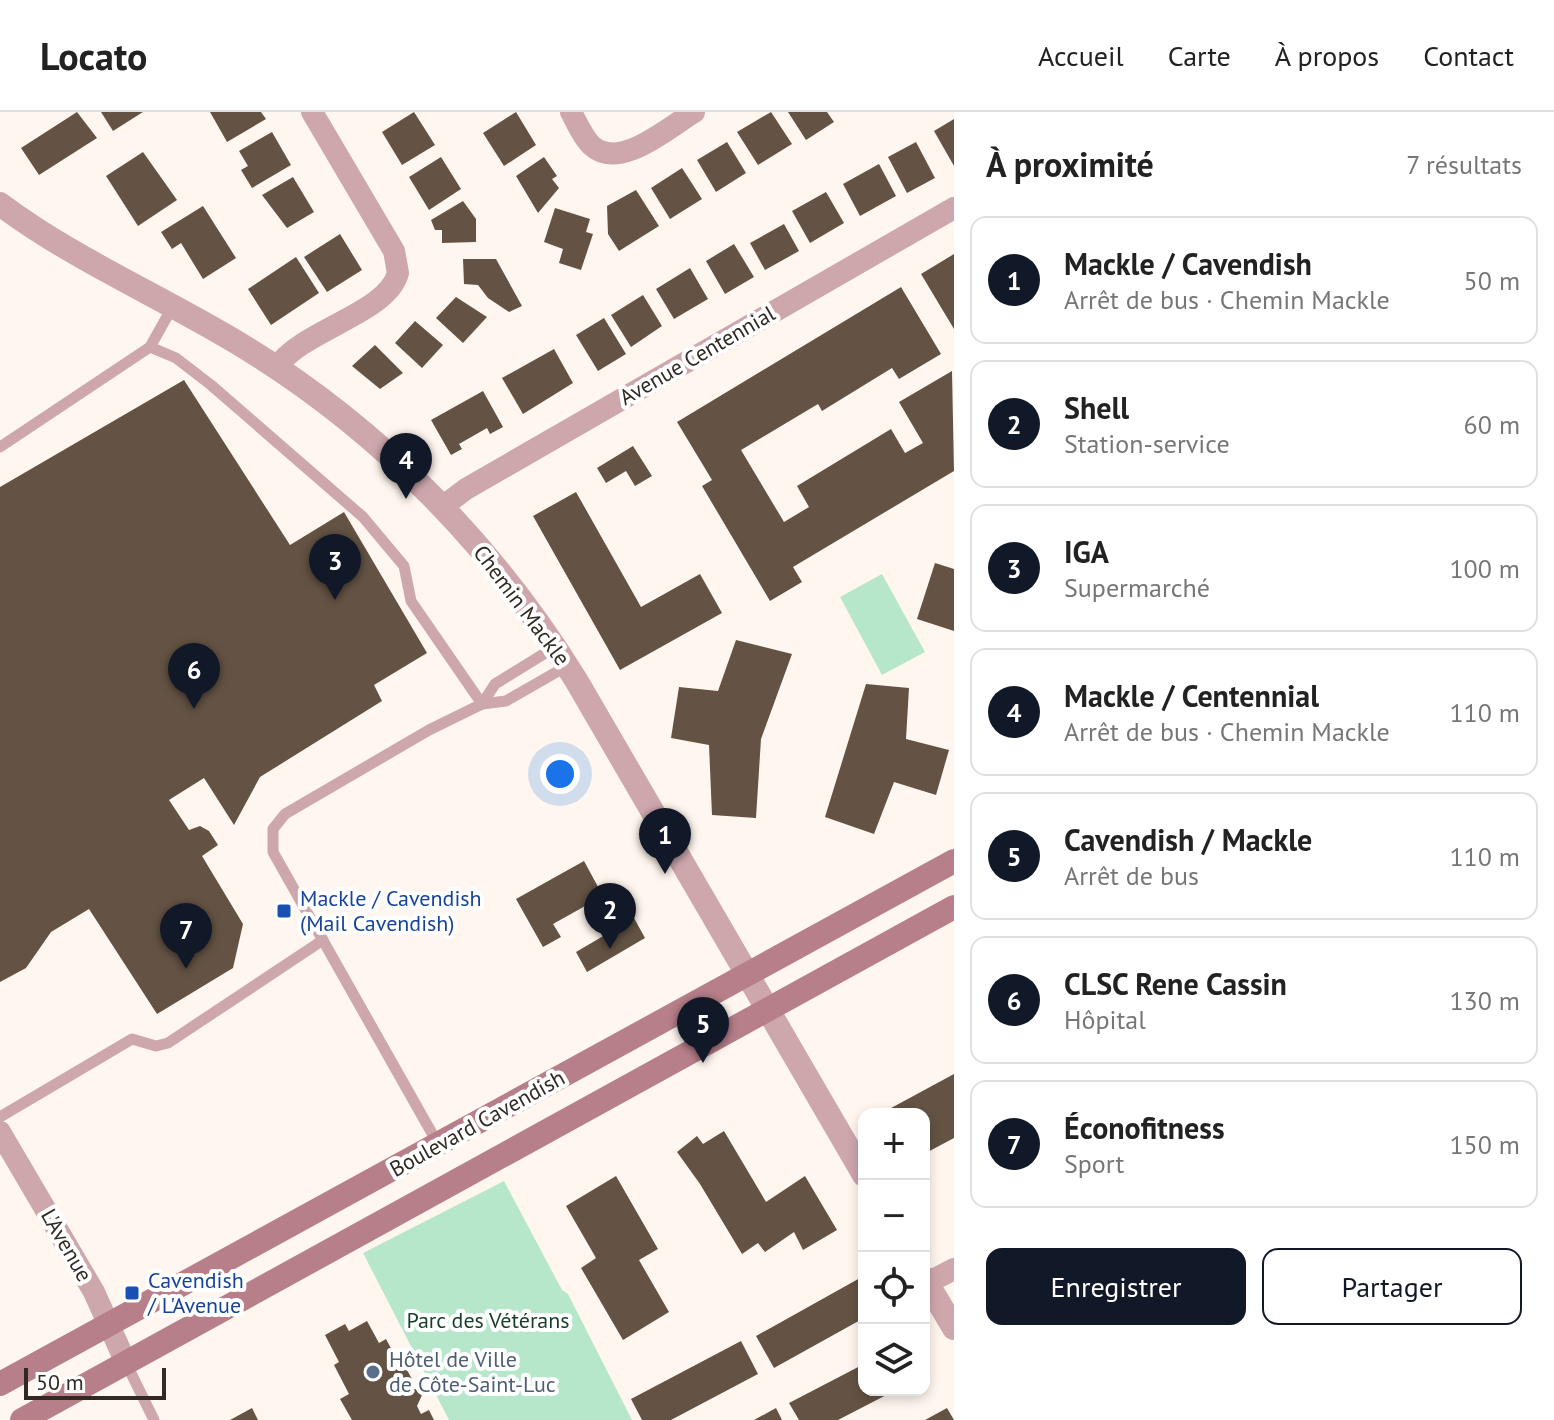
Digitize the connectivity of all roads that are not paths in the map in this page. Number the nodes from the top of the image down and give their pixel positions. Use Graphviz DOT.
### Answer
graph roads {
  1 [pos="312,112"];
  2 [pos="571,112"];
  3 [pos="694,112"];
  4 [pos="0,204"];
  5 [pos="954,208"];
  6 [pos="173,306"];
  7 [pos="150,347"];
  8 [pos="277,367"];
  9 [pos="0,447"];
  10 [pos="442,507"];
  11 [pos="561,656"];
  12 [pos="482,704"];
  13 [pos="954,861"];
  14 [pos="954,907"];
  15 [pos="323,940"];
  16 [pos="747,974"];
  17 [pos="768,1009"];
  18 [pos="0,1117"];
  19 [pos="0,1132"];
  20 [pos="438,1144"];
  21 [pos="858,1165"];
  22 [pos="954,1269"];
  23 [pos="930,1279"];
  24 [pos="930,1289"];
  25 [pos="109,1325"];
  26 [pos="954,1328"];
  27 [pos="126,1363"];
  28 [pos="0,1384"];
  29 [pos="22,1420"];
  30 [pos="154,1420"];
  1 -- 8 [label="street"];
  2 -- 3 [label="street"];
  4 -- 6 [label="street, Chemin Mackle"];
  5 -- 10 [label="street, Avenue Centennial"];
  6 -- 7 [label="lane"];
  6 -- 8 [label="street, Chemin Mackle"];
  7 -- 9 [label="lane"];
  7 -- 12 [label="lane"];
  8 -- 10 [label="street, Chemin Mackle"];
  10 -- 11 [label="street, Chemin Mackle"];
  11 -- 12 [label="lane"];
  11 -- 12 [label="lane"];
  11 -- 16 [label="street, Chemin Mackle"];
  12 -- 15 [label="lane"];
  13 -- 16 [label="main road, Boulevard Cavendish"];
  14 -- 17 [label="main road, Boulevard Cavendish"];
  15 -- 18 [label="lane"];
  15 -- 20 [label="lane"];
  16 -- 17 [label="street, Chemin Mackle"];
  16 -- 20 [label="main road, Boulevard Cavendish"];
  17 -- 21 [label="street, Chemin Mackle"];
  17 -- 27 [label="main road, Boulevard Cavendish"];
  19 -- 25 [label="street, L'Avenue"];
  20 -- 25 [label="main road, Boulevard Cavendish"];
  22 -- 23 [label="street"];
  24 -- 26 [label="street"];
  25 -- 27 [label="street, L'Avenue"];
  25 -- 28 [label="main road, Boulevard Cavendish"];
  27 -- 29 [label="main road, Boulevard Cavendish"];
  27 -- 30 [label="lane"];
}
